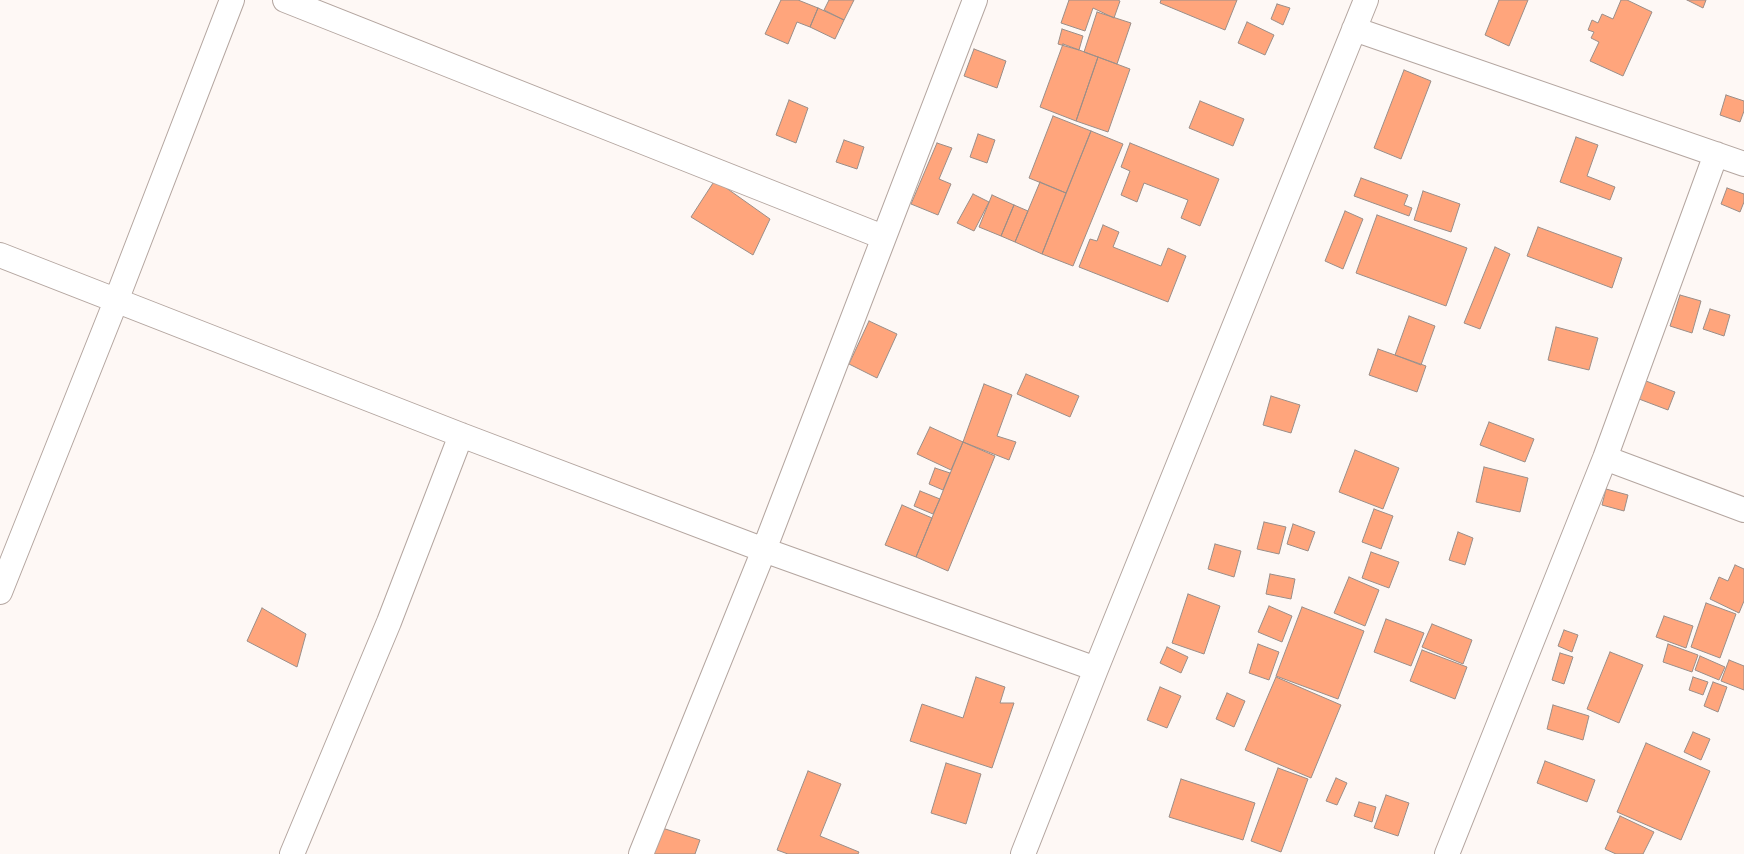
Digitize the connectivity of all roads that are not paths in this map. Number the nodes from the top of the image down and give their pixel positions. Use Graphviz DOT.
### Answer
graph roads {
  1 [pos="232,0"];
  2 [pos="285,0"];
  3 [pos="975,0"];
  4 [pos="1366,0"];
  5 [pos="1354,29"];
  6 [pos="1716,154"];
  7 [pos="1744,164"];
  8 [pos="883,236"];
  9 [pos="0,256"];
  10 [pos="116,300"];
  11 [pos="461,435"];
  12 [pos="1605,458"];
  13 [pos="1744,510"];
  14 [pos="764,550"];
  15 [pos="0,592"];
  16 [pos="1096,669"];
  17 [pos="292,854"];
  18 [pos="641,854"];
  19 [pos="1023,854"];
  20 [pos="1447,854"];
  1 -- 10 [label="street"];
  2 -- 8 [label="street"];
  3 -- 8 [label="street"];
  4 -- 5 [label="street"];
  5 -- 6 [label="street"];
  5 -- 16 [label="street"];
  6 -- 7 [label="street"];
  6 -- 12 [label="street"];
  8 -- 14 [label="street"];
  9 -- 10 [label="street"];
  10 -- 11 [label="street"];
  10 -- 15 [label="street"];
  11 -- 14 [label="street"];
  11 -- 17 [label="street"];
  12 -- 13 [label="street"];
  12 -- 20 [label="street"];
  14 -- 16 [label="street"];
  14 -- 18 [label="street"];
  16 -- 19 [label="street"];
}
